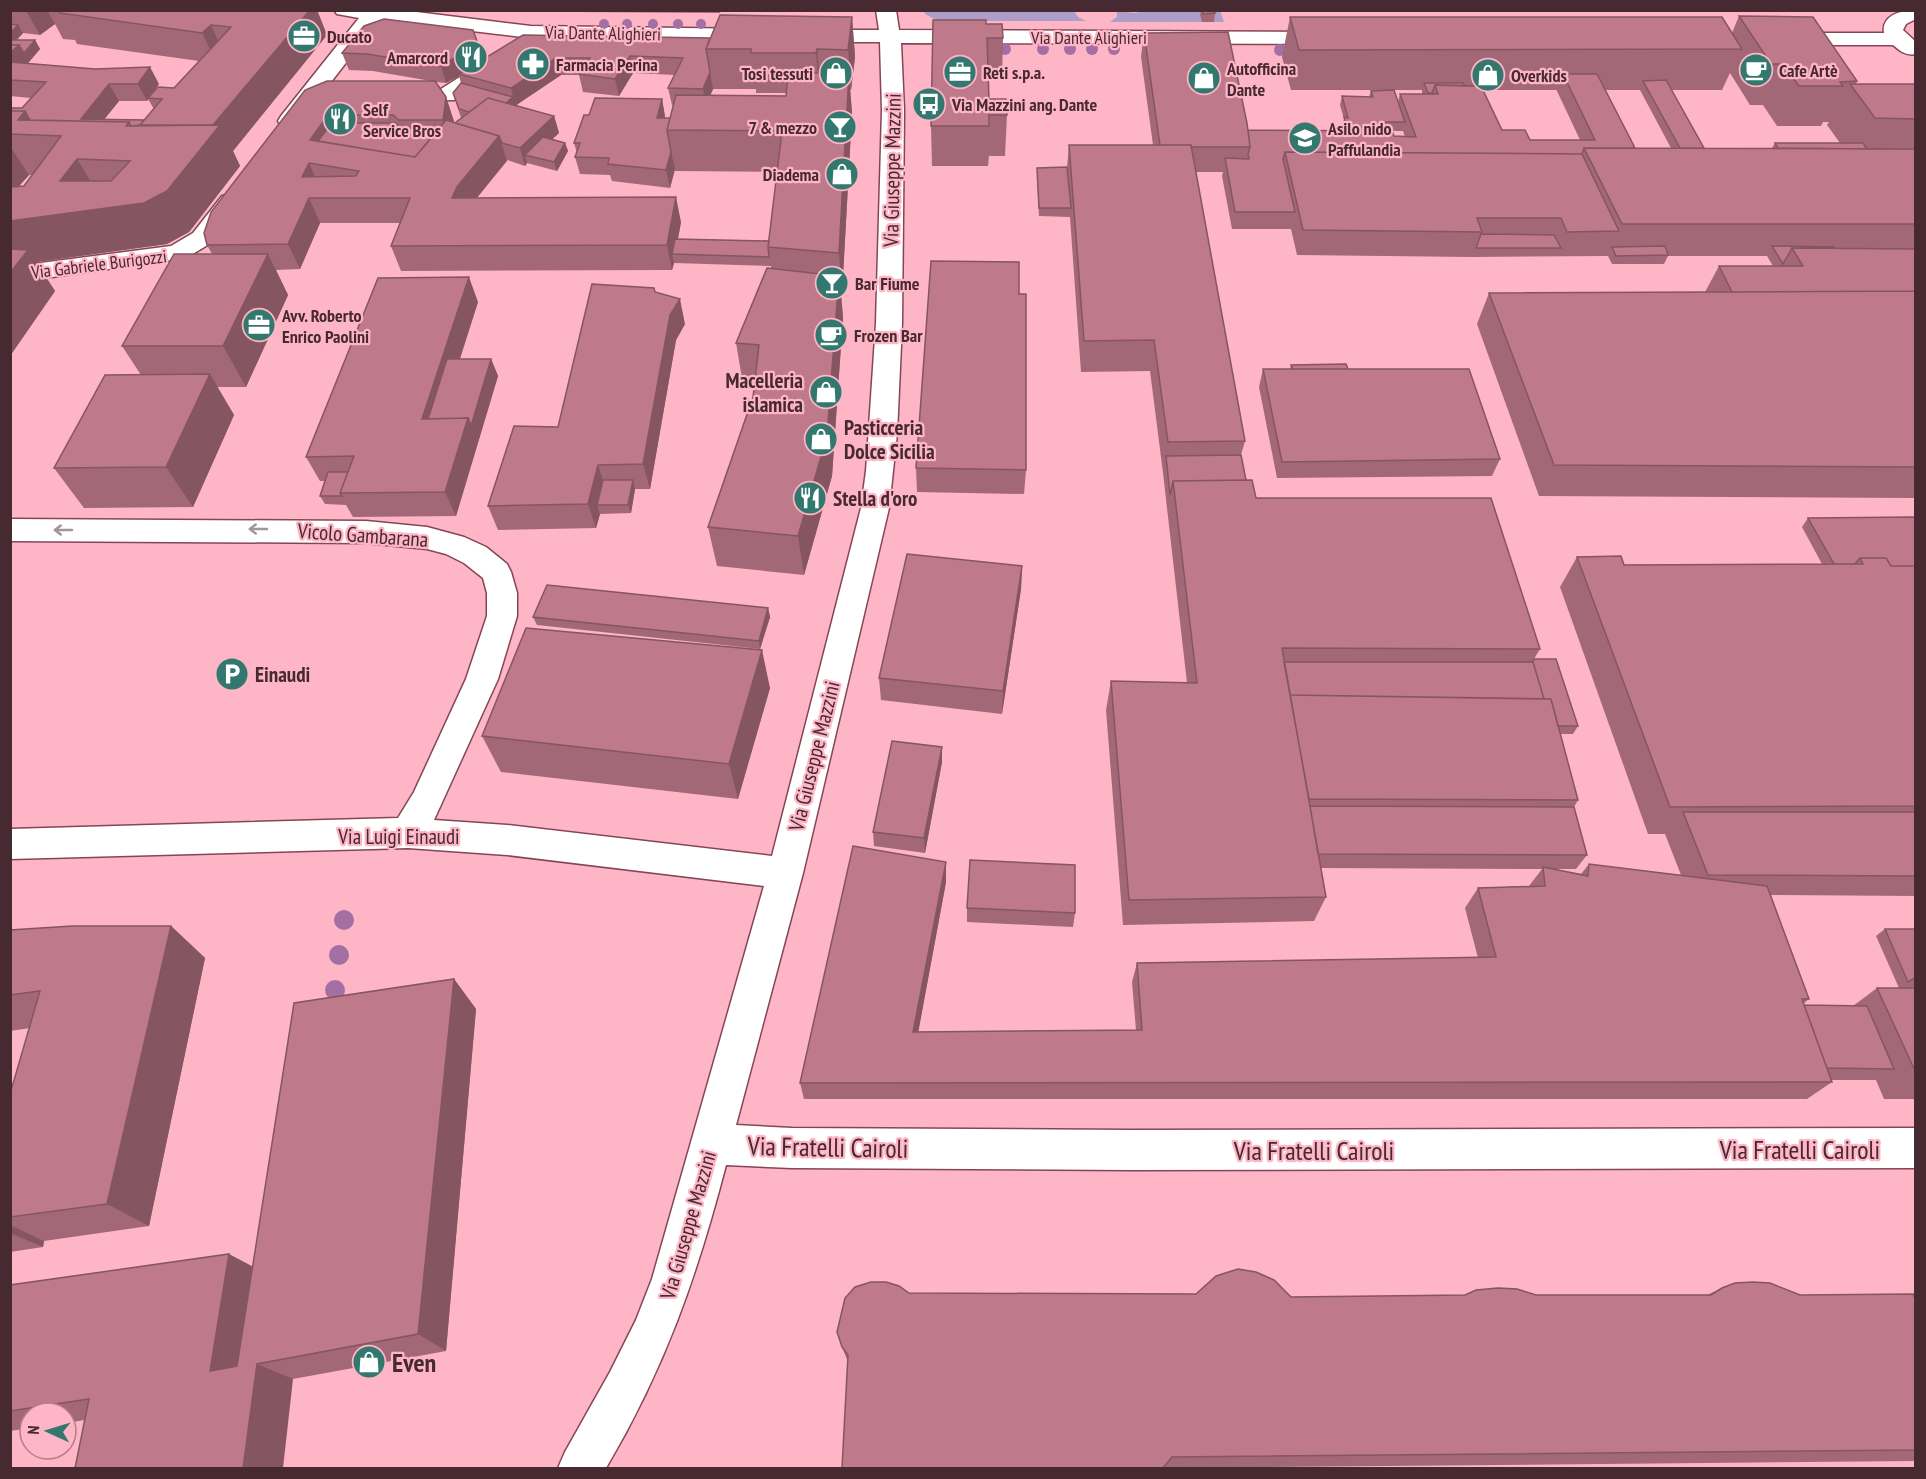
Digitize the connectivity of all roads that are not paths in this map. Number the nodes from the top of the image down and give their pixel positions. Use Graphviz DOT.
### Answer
graph roads {
  1 [pos="344,10"];
  2 [pos="886,10"];
  3 [pos="1916,12"];
  4 [pos="374,14"];
  5 [pos="552,15"];
  6 [pos="531,32"];
  7 [pos="890,36"];
  8 [pos="1349,38"];
  9 [pos="1763,39"];
  10 [pos="1898,39"];
  11 [pos="1916,51"];
  12 [pos="309,95"];
  13 [pos="333,95"];
  14 [pos="378,95"];
  15 [pos="274,141"];
  16 [pos="245,181"];
  17 [pos="10,275"];
  18 [pos="10,530"];
  19 [pos="408,833"];
  20 [pos="10,844"];
  21 [pos="785,873"];
  22 [pos="712,1144"];
  23 [pos="1916,1148"];
  24 [pos="581,1468"];
  1 -- 4 [label="street, Via Dante Alighieri"];
  2 -- 7 [label="street, Via Giuseppe Mazzini"];
  3 -- 10 [label="street"];
  4 -- 6 [label="street, Via Dante Alighieri"];
  4 -- 12 [label="street"];
  5 -- 6 [label="street"];
  6 -- 7 [label="street, Via Dante Alighieri"];
  6 -- 14 [label="street"];
  7 -- 8 [label="street, Via Dante Alighieri"];
  7 -- 21 [label="street, Via Giuseppe Mazzini"];
  9 -- 10 [label="street"];
  10 -- 11 [label="street"];
  12 -- 13 [label="street"];
  12 -- 15 [label="street"];
  16 -- 17 [label="street, Via Gabriele Burigozzi"];
  19 -- 18 [label="street, Vicolo Gambarana, one-way"];
  19 -- 20 [label="street, Via Luigi Einaudi"];
  19 -- 21 [label="street, Via Luigi Einaudi"];
  21 -- 22 [label="street, Via Giuseppe Mazzini"];
  22 -- 23 [label="street, Via Fratelli Cairoli"];
  22 -- 24 [label="street, Via Giuseppe Mazzini"];
}
